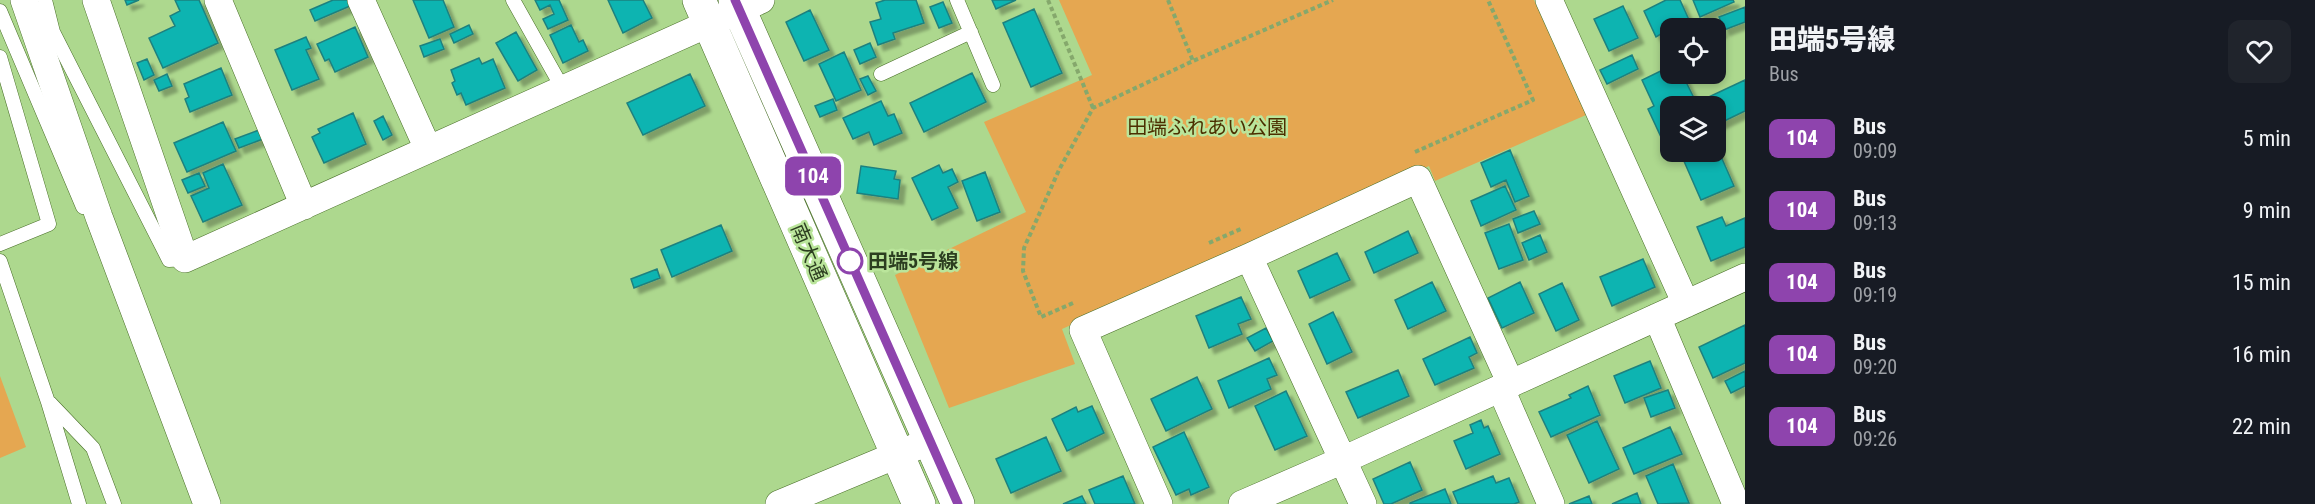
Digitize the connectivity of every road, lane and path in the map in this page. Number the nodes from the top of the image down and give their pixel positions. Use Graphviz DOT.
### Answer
graph roads {
  1 [pos="24,0"];
  2 [pos="45,0"];
  3 [pos="96,0"];
  4 [pos="218,0"];
  5 [pos="361,0"];
  6 [pos="513,0"];
  7 [pos="957,0"];
  8 [pos="1048,0"];
  9 [pos="1168,0"];
  10 [pos="1333,0"];
  11 [pos="1488,0"];
  12 [pos="1549,0"];
  13 [pos="745,3"];
  14 [pos="0,11"];
  15 [pos="704,12"];
  16 [pos="971,32"];
  17 [pos="45,35"];
  18 [pos="0,57"];
  19 [pos="1193,61"];
  20 [pos="881,74"];
  21 [pos="993,85"];
  22 [pos="563,89"];
  23 [pos="1093,108"];
  24 [pos="428,149"];
  25 [pos="1413,153"];
  26 [pos="303,206"];
  27 [pos="99,217"];
  28 [pos="1249,225"];
  29 [pos="0,244"];
  30 [pos="1205,245"];
  31 [pos="1250,257"];
  32 [pos="185,259"];
  33 [pos="0,261"];
  34 [pos="1745,277"];
  35 [pos="1074,303"];
  36 [pos="1686,304"];
  37 [pos="1657,316"];
  38 [pos="1506,387"];
  39 [pos="48,402"];
  40 [pos="930,441"];
  41 [pos="897,454"];
  42 [pos="1343,460"];
  43 [pos="79,504"];
  44 [pos="114,504"];
  45 [pos="207,504"];
  46 [pos="779,504"];
  47 [pos="919,504"];
  48 [pos="958,504"];
  49 [pos="1159,504"];
  50 [pos="1242,504"];
  51 [pos="1363,504"];
  52 [pos="1551,504"];
  53 [pos="1736,504"];
  1 -- 17 [label="street"];
  2 -- 17 [label="lane"];
  3 -- 32 [label="street"];
  4 -- 26 [label="street"];
  5 -- 24 [label="street"];
  6 -- 22 [label="lane"];
  7 -- 16 [label="lane"];
  8 -- 23 [label="path"];
  9 -- 19 [label="path"];
  10 -- 19 [label="path"];
  11 -- 25 [label="path"];
  12 -- 36 [label="street"];
  13 -- 15 [label="street"];
  13 -- 40 [label="street, 南大通"];
  14 -- 27 [label="lane"];
  15 -- 22 [label="street"];
  15 -- 41 [label="street, 南大通"];
  16 -- 20 [label="lane"];
  16 -- 21 [label="lane"];
  17 -- 27 [label="street"];
  17 -- 32 [label="lane"];
  18 -- 29 [label="lane"];
  19 -- 23 [label="path"];
  22 -- 24 [label="street"];
  23 -- 35 [label="path"];
  24 -- 26 [label="street"];
  26 -- 32 [label="street"];
  27 -- 45 [label="street"];
  28 -- 30 [label="path"];
  31 -- 38 [label="street"];
  31 -- 42 [label="street"];
  31 -- 49 [label="street"];
  33 -- 39 [label="lane"];
  34 -- 36 [label="street"];
  36 -- 37 [label="street"];
  37 -- 38 [label="street"];
  37 -- 53 [label="street"];
  38 -- 42 [label="street"];
  38 -- 52 [label="street"];
  39 -- 43 [label="lane"];
  39 -- 44 [label="lane"];
  40 -- 41 [label="street"];
  40 -- 48 [label="street, 南大通"];
  41 -- 46 [label="street"];
  41 -- 47 [label="street, 南大通"];
  42 -- 50 [label="street"];
  42 -- 51 [label="street"];
}
